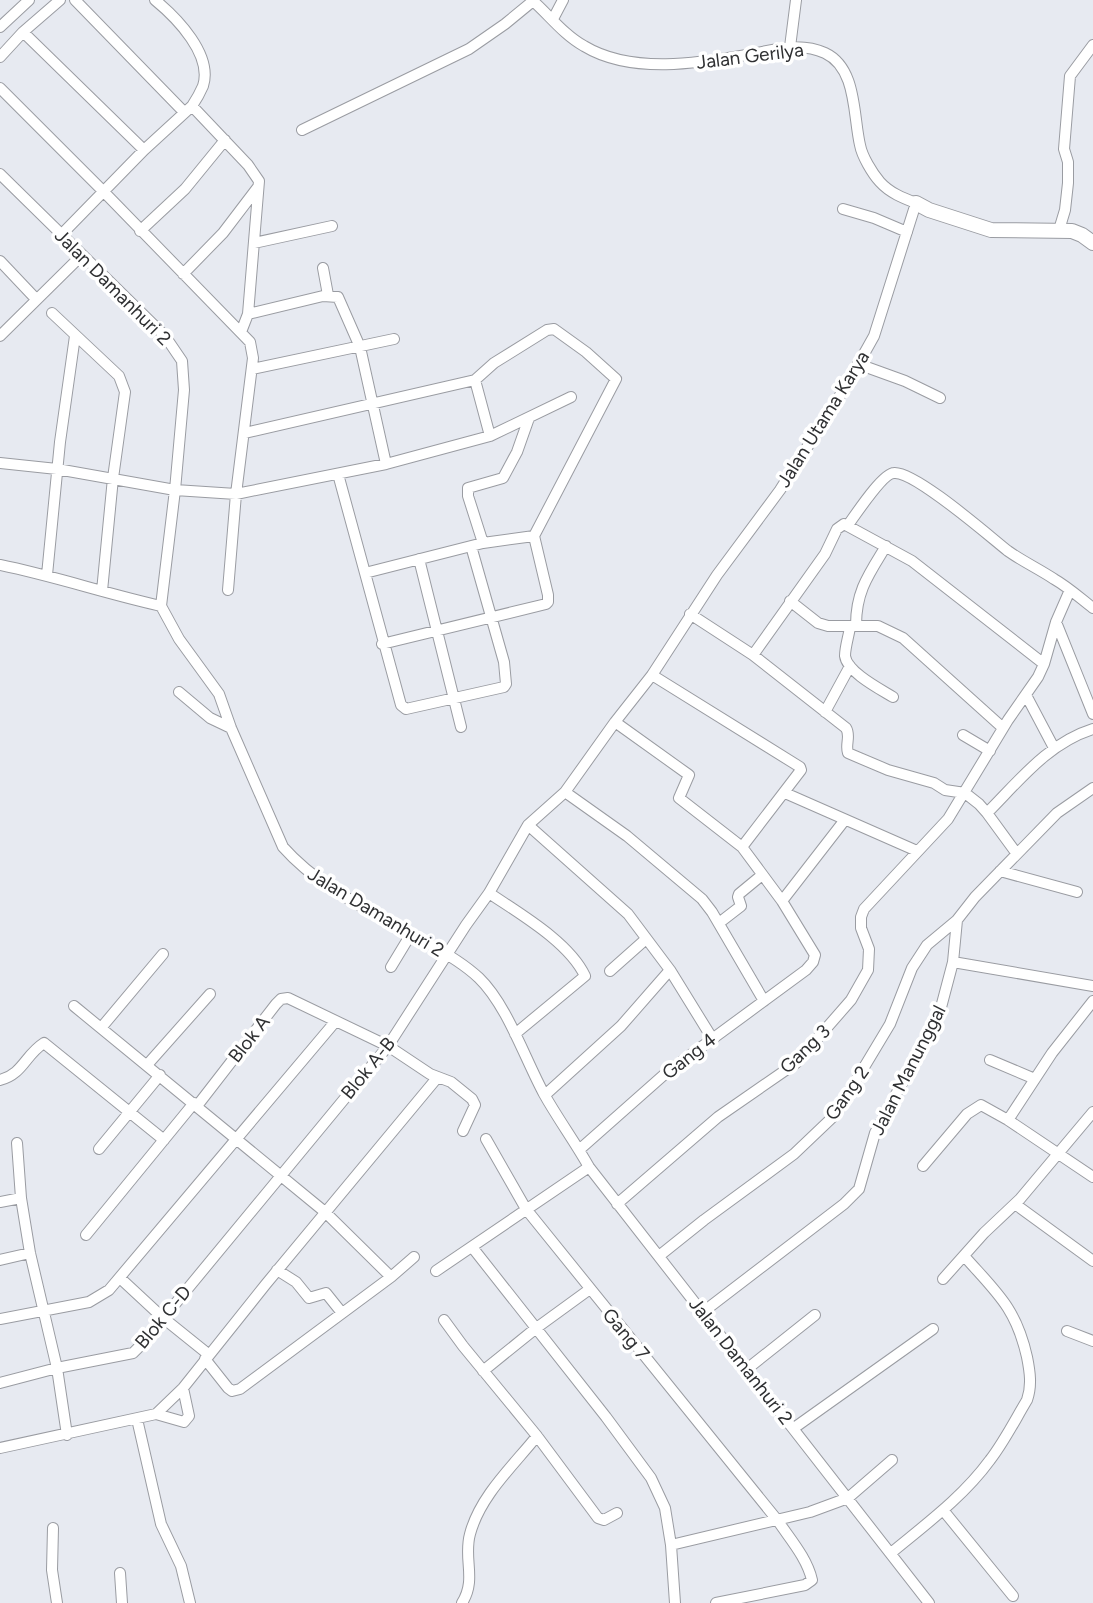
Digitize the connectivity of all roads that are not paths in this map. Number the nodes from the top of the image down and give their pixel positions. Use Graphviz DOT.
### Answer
graph roads {
  1 [pos="29,0"];
  2 [pos="60,0"];
  3 [pos="75,0"];
  4 [pos="155,0"];
  5 [pos="533,0"];
  6 [pos="564,0"];
  7 [pos="796,0"];
  8 [pos="553,19"];
  9 [pos="0,27"];
  10 [pos="23,32"];
  11 [pos="1093,45"];
  12 [pos="790,47"];
  13 [pos="0,57"];
  14 [pos="0,88"];
  15 [pos="188,109"];
  16 [pos="302,130"];
  17 [pos="225,140"];
  18 [pos="144,150"];
  19 [pos="0,174"];
  20 [pos="259,185"];
  21 [pos="103,191"];
  22 [pos="916,203"];
  23 [pos="843,209"];
  24 [pos="331,226"];
  25 [pos="1059,230"];
  26 [pos="140,231"];
  27 [pos="907,232"];
  28 [pos="61,235"];
  29 [pos="254,243"];
  30 [pos="1093,243"];
  31 [pos="82,255"];
  32 [pos="0,261"];
  33 [pos="323,268"];
  34 [pos="183,274"];
  35 [pos="328,295"];
  36 [pos="37,299"];
  37 [pos="52,313"];
  38 [pos="248,314"];
  39 [pos="75,335"];
  40 [pos="244,335"];
  41 [pos="0,336"];
  42 [pos="394,339"];
  43 [pos="360,347"];
  44 [pos="858,364"];
  45 [pos="252,369"];
  46 [pos="475,380"];
  47 [pos="572,397"];
  48 [pos="940,398"];
  49 [pos="372,402"];
  50 [pos="529,418"];
  51 [pos="245,433"];
  52 [pos="490,436"];
  53 [pos="386,464"];
  54 [pos="0,466"];
  55 [pos="57,469"];
  56 [pos="338,474"];
  57 [pos="113,478"];
  58 [pos="175,490"];
  59 [pos="236,494"];
  60 [pos="848,524"];
  61 [pos="534,536"];
  62 [pos="477,545"];
  63 [pos="886,546"];
  64 [pos="419,559"];
  65 [pos="0,565"];
  66 [pos="365,573"];
  67 [pos="47,575"];
  68 [pos="228,590"];
  69 [pos="1070,590"];
  70 [pos="102,592"];
  71 [pos="790,601"];
  72 [pos="161,606"];
  73 [pos="1093,608"];
  74 [pos="690,614"];
  75 [pos="490,617"];
  76 [pos="1056,622"];
  77 [pos="853,626"];
  78 [pos="437,630"];
  79 [pos="382,644"];
  80 [pos="753,655"];
  81 [pos="1044,664"];
  82 [pos="850,666"];
  83 [pos="652,675"];
  84 [pos="179,692"];
  85 [pos="1026,695"];
  86 [pos="893,697"];
  87 [pos="453,700"];
  88 [pos="825,712"];
  89 [pos="1093,714"];
  90 [pos="615,722"];
  91 [pos="461,727"];
  92 [pos="231,728"];
  93 [pos="1003,728"];
  94 [pos="1093,729"];
  95 [pos="963,735"];
  96 [pos="1054,748"];
  97 [pos="990,751"];
  98 [pos="1093,788"];
  99 [pos="565,792"];
  100 [pos="786,793"];
  101 [pos="965,793"];
  102 [pos="987,813"];
  103 [pos="844,821"];
  104 [pos="528,825"];
  105 [pos="742,847"];
  106 [pos="917,851"];
  107 [pos="1017,854"];
  108 [pos="1000,872"];
  109 [pos="762,874"];
  110 [pos="1077,892"];
  111 [pos="489,893"];
  112 [pos="782,901"];
  113 [pos="957,920"];
  114 [pos="719,923"];
  115 [pos="411,934"];
  116 [pos="646,939"];
  117 [pos="163,954"];
  118 [pos="447,954"];
  119 [pos="953,962"];
  120 [pos="391,967"];
  121 [pos="670,970"];
  122 [pos="610,971"];
  123 [pos="1093,986"];
  124 [pos="210,994"];
  125 [pos="764,1001"];
  126 [pos="1093,1001"];
  127 [pos="74,1006"];
  128 [pos="335,1022"];
  129 [pos="101,1028"];
  130 [pos="514,1034"];
  131 [pos="712,1038"];
  132 [pos="388,1046"];
  133 [pos="990,1060"];
  134 [pos="147,1065"];
  135 [pos="160,1075"];
  136 [pos="438,1078"];
  137 [pos="1035,1079"];
  138 [pos="0,1080"];
  139 [pos="545,1095"];
  140 [pos="196,1104"];
  141 [pos="129,1112"];
  142 [pos="1093,1112"];
  143 [pos="1008,1120"];
  144 [pos="463,1131"];
  145 [pos="235,1138"];
  146 [pos="486,1139"];
  147 [pos="164,1140"];
  148 [pos="17,1143"];
  149 [pos="99,1149"];
  150 [pos="579,1150"];
  151 [pos="1058,1155"];
  152 [pos="923,1166"];
  153 [pos="589,1167"];
  154 [pos="1091,1174"];
  155 [pos="280,1175"];
  156 [pos="21,1198"];
  157 [pos="0,1202"];
  158 [pos="617,1203"];
  159 [pos="1016,1203"];
  160 [pos="526,1209"];
  161 [pos="325,1212"];
  162 [pos="86,1234"];
  163 [pos="472,1247"];
  164 [pos="30,1253"];
  165 [pos="659,1256"];
  166 [pos="414,1257"];
  167 [pos="965,1257"];
  168 [pos="0,1260"];
  169 [pos="1093,1261"];
  170 [pos="277,1270"];
  171 [pos="436,1271"];
  172 [pos="391,1277"];
  173 [pos="120,1278"];
  174 [pos="943,1279"];
  175 [pos="590,1289"];
  176 [pos="42,1310"];
  177 [pos="704,1312"];
  178 [pos="342,1313"];
  179 [pos="815,1315"];
  180 [pos="162,1317"];
  181 [pos="0,1319"];
  182 [pos="444,1320"];
  183 [pos="535,1329"];
  184 [pos="933,1329"];
  185 [pos="1067,1331"];
  186 [pos="1093,1341"];
  187 [pos="207,1357"];
  188 [pos="57,1368"];
  189 [pos="747,1369"];
  190 [pos="483,1371"];
  191 [pos="0,1383"];
  192 [pos="183,1388"];
  193 [pos="156,1414"];
  194 [pos="137,1419"];
  195 [pos="794,1428"];
  196 [pos="67,1435"];
  197 [pos="537,1436"];
  198 [pos="0,1448"];
  199 [pos="892,1460"];
  200 [pos="848,1498"];
  201 [pos="943,1510"];
  202 [pos="617,1513"];
  203 [pos="778,1521"];
  204 [pos="53,1528"];
  205 [pos="671,1545"];
  206 [pos="891,1553"];
  207 [pos="120,1573"];
  208 [pos="1013,1596"];
  209 [pos="741,1600"];
  210 [pos="57,1603"];
  211 [pos="122,1603"];
  212 [pos="190,1603"];
  213 [pos="462,1603"];
  214 [pos="675,1603"];
  215 [pos="716,1603"];
  216 [pos="929,1603"];
  1 -- 9 [label="street"];
  2 -- 10 [label="street"];
  3 -- 15 [label="street"];
  4 -- 15 [label="street"];
  5 -- 8 [label="street, Jalan Gerilya"];
  5 -- 16 [label="street"];
  6 -- 8 [label="street"];
  7 -- 12 [label="street"];
  8 -- 12 [label="street, Jalan Gerilya"];
  10 -- 13 [label="street"];
  10 -- 18 [label="street"];
  11 -- 25 [label="street"];
  12 -- 22 [label="street, Jalan Gerilya"];
  14 -- 21 [label="street"];
  15 -- 17 [label="street"];
  15 -- 18 [label="street"];
  17 -- 20 [label="street"];
  17 -- 26 [label="street"];
  18 -- 21 [label="street"];
  19 -- 28 [label="street, Jalan Damanhuri 2"];
  20 -- 29 [label="street"];
  20 -- 34 [label="street"];
  21 -- 26 [label="street"];
  21 -- 28 [label="street"];
  22 -- 25 [label="street, Jalan Gerilya"];
  22 -- 27 [label="street, Jalan Utama Karya"];
  23 -- 27 [label="street"];
  24 -- 29 [label="street"];
  25 -- 30 [label="street, Jalan Gerilya"];
  26 -- 34 [label="street"];
  27 -- 44 [label="street, Jalan Utama Karya"];
  28 -- 31 [label="street, Jalan Damanhuri 2"];
  29 -- 38 [label="street"];
  31 -- 36 [label="street"];
  31 -- 58 [label="street, Jalan Damanhuri 2"];
  32 -- 36 [label="street"];
  33 -- 35 [label="street"];
  34 -- 40 [label="street"];
  35 -- 38 [label="street"];
  35 -- 43 [label="street"];
  36 -- 41 [label="street"];
  37 -- 39 [label="street"];
  38 -- 40 [label="street"];
  39 -- 55 [label="street"];
  39 -- 57 [label="street"];
  40 -- 45 [label="street"];
  42 -- 43 [label="street"];
  43 -- 45 [label="street"];
  43 -- 49 [label="street"];
  44 -- 48 [label="street"];
  44 -- 74 [label="street, Jalan Utama Karya"];
  45 -- 51 [label="street"];
  46 -- 49 [label="street"];
  46 -- 52 [label="street"];
  46 -- 61 [label="street"];
  47 -- 50 [label="street"];
  49 -- 51 [label="street"];
  49 -- 53 [label="street"];
  50 -- 52 [label="street"];
  50 -- 62 [label="street"];
  51 -- 59 [label="street"];
  52 -- 53 [label="street"];
  53 -- 56 [label="street"];
  54 -- 55 [label="street"];
  55 -- 57 [label="street"];
  55 -- 67 [label="street"];
  56 -- 59 [label="street"];
  56 -- 66 [label="street"];
  57 -- 58 [label="street"];
  57 -- 70 [label="street"];
  58 -- 59 [label="street"];
  58 -- 72 [label="street, Jalan Damanhuri 2"];
  59 -- 68 [label="street"];
  60 -- 63 [label="street"];
  60 -- 69 [label="street"];
  60 -- 71 [label="street"];
  61 -- 62 [label="street"];
  61 -- 75 [label="street"];
  62 -- 64 [label="street"];
  62 -- 75 [label="street"];
  63 -- 77 [label="street"];
  63 -- 81 [label="street"];
  64 -- 66 [label="street"];
  64 -- 78 [label="street"];
  65 -- 67 [label="street"];
  66 -- 79 [label="street"];
  67 -- 70 [label="street"];
  69 -- 73 [label="street"];
  69 -- 76 [label="street, Gang 3"];
  70 -- 72 [label="street"];
  71 -- 77 [label="street"];
  71 -- 80 [label="street"];
  72 -- 92 [label="street, Jalan Damanhuri 2"];
  74 -- 80 [label="street"];
  74 -- 83 [label="street, Jalan Utama Karya"];
  75 -- 78 [label="street"];
  75 -- 87 [label="street"];
  76 -- 81 [label="street, Gang 3"];
  76 -- 89 [label="street"];
  77 -- 82 [label="street"];
  77 -- 93 [label="street"];
  78 -- 79 [label="street"];
  78 -- 87 [label="street"];
  79 -- 87 [label="street"];
  80 -- 88 [label="street"];
  81 -- 85 [label="street, Gang 3"];
  82 -- 86 [label="street"];
  82 -- 88 [label="street"];
  83 -- 90 [label="street, Jalan Utama Karya"];
  83 -- 100 [label="street"];
  84 -- 92 [label="street"];
  85 -- 93 [label="street, Gang 3"];
  85 -- 96 [label="street"];
  87 -- 91 [label="street"];
  88 -- 101 [label="street"];
  90 -- 99 [label="street, Jalan Utama Karya"];
  90 -- 105 [label="street"];
  92 -- 115 [label="street, Jalan Damanhuri 2"];
  93 -- 97 [label="street, Gang 3"];
  94 -- 96 [label="street"];
  95 -- 97 [label="street"];
  96 -- 102 [label="street"];
  97 -- 101 [label="street, Gang 3"];
  98 -- 107 [label="street, Gang 2"];
  99 -- 104 [label="street, Blok A-B"];
  99 -- 114 [label="street"];
  100 -- 103 [label="street"];
  100 -- 105 [label="street"];
  101 -- 102 [label="street"];
  101 -- 106 [label="street, Gang 3"];
  102 -- 107 [label="street"];
  103 -- 106 [label="street"];
  103 -- 112 [label="street"];
  104 -- 111 [label="street, Blok A-B"];
  104 -- 116 [label="street"];
  105 -- 109 [label="street"];
  106 -- 158 [label="street, Gang 3"];
  107 -- 108 [label="street, Gang 2"];
  108 -- 110 [label="street"];
  108 -- 113 [label="street, Gang 2"];
  109 -- 112 [label="street"];
  109 -- 114 [label="street"];
  111 -- 118 [label="street, Blok A-B"];
  111 -- 130 [label="street"];
  112 -- 125 [label="street, Gang 4"];
  113 -- 119 [label="street, Jalan Manunggal"];
  113 -- 165 [label="street, Gang 2"];
  114 -- 125 [label="street"];
  115 -- 118 [label="street, Jalan Damanhuri 2"];
  115 -- 120 [label="street"];
  116 -- 121 [label="street"];
  116 -- 122 [label="street"];
  117 -- 129 [label="street"];
  118 -- 130 [label="street, Jalan Damanhuri 2"];
  118 -- 132 [label="street, Blok A-B"];
  119 -- 123 [label="street"];
  119 -- 177 [label="street, Jalan Manunggal"];
  121 -- 131 [label="street"];
  121 -- 139 [label="street"];
  124 -- 134 [label="street"];
  125 -- 131 [label="street, Gang 4"];
  126 -- 137 [label="street"];
  127 -- 129 [label="street"];
  128 -- 132 [label="street, Blok A"];
  128 -- 140 [label="street, Blok A"];
  128 -- 145 [label="street"];
  129 -- 134 [label="street"];
  130 -- 139 [label="street, Jalan Damanhuri 2"];
  131 -- 150 [label="street, Gang 4"];
  132 -- 136 [label="street, Blok A"];
  132 -- 155 [label="street, Blok A-B"];
  133 -- 137 [label="street"];
  134 -- 135 [label="street"];
  135 -- 140 [label="street"];
  135 -- 141 [label="street"];
  136 -- 144 [label="street, Blok A"];
  136 -- 161 [label="street"];
  137 -- 143 [label="street"];
  138 -- 141 [label="street"];
  139 -- 150 [label="street, Jalan Damanhuri 2"];
  140 -- 145 [label="street"];
  140 -- 147 [label="street"];
  141 -- 147 [label="street"];
  141 -- 149 [label="street"];
  142 -- 151 [label="street"];
  143 -- 151 [label="street"];
  143 -- 152 [label="street"];
  145 -- 155 [label="street"];
  145 -- 173 [label="street"];
  146 -- 160 [label="street, Gang 7"];
  147 -- 162 [label="street"];
  148 -- 156 [label="street"];
  150 -- 153 [label="street, Jalan Damanhuri 2"];
  151 -- 154 [label="street"];
  151 -- 159 [label="street"];
  153 -- 158 [label="street, Jalan Damanhuri 2"];
  153 -- 160 [label="street"];
  155 -- 161 [label="street"];
  155 -- 180 [label="street, Blok C-D"];
  156 -- 157 [label="street"];
  156 -- 164 [label="street"];
  158 -- 165 [label="street, Jalan Damanhuri 2"];
  159 -- 167 [label="street"];
  159 -- 169 [label="street"];
  160 -- 163 [label="street"];
  160 -- 175 [label="street, Gang 7"];
  161 -- 170 [label="street"];
  161 -- 172 [label="street"];
  163 -- 171 [label="street"];
  163 -- 183 [label="street"];
  164 -- 168 [label="street"];
  164 -- 176 [label="street"];
  165 -- 177 [label="street, Jalan Damanhuri 2"];
  166 -- 172 [label="street"];
  167 -- 174 [label="street"];
  167 -- 201 [label="street"];
  170 -- 178 [label="street"];
  170 -- 187 [label="street"];
  172 -- 178 [label="street"];
  173 -- 176 [label="street"];
  173 -- 180 [label="street"];
  175 -- 183 [label="street"];
  175 -- 203 [label="street, Gang 7"];
  176 -- 181 [label="street"];
  176 -- 188 [label="street"];
  177 -- 189 [label="street, Jalan Damanhuri 2"];
  178 -- 187 [label="street"];
  179 -- 189 [label="street"];
  180 -- 187 [label="street"];
  180 -- 188 [label="street, Blok C-D"];
  182 -- 190 [label="street"];
  183 -- 190 [label="street"];
  183 -- 205 [label="street"];
  184 -- 195 [label="street"];
  185 -- 186 [label="street"];
  187 -- 192 [label="street"];
  188 -- 191 [label="street, Blok C-D"];
  188 -- 196 [label="street"];
  189 -- 195 [label="street, Jalan Damanhuri 2"];
  190 -- 197 [label="street"];
  192 -- 193 [label="street"];
  192 -- 193 [label="street"];
  193 -- 194 [label="street"];
  194 -- 196 [label="street"];
  194 -- 212 [label="street"];
  195 -- 200 [label="street, Jalan Damanhuri 2"];
  196 -- 198 [label="street"];
  197 -- 202 [label="street"];
  197 -- 213 [label="street"];
  199 -- 200 [label="street"];
  200 -- 203 [label="street"];
  200 -- 206 [label="street, Jalan Damanhuri 2"];
  201 -- 206 [label="street"];
  201 -- 208 [label="street"];
  203 -- 205 [label="street"];
  203 -- 209 [label="street, Gang 7"];
  204 -- 210 [label="street"];
  205 -- 214 [label="street"];
  206 -- 216 [label="street, Jalan Damanhuri 2"];
  207 -- 211 [label="street"];
  209 -- 215 [label="street"];
}
